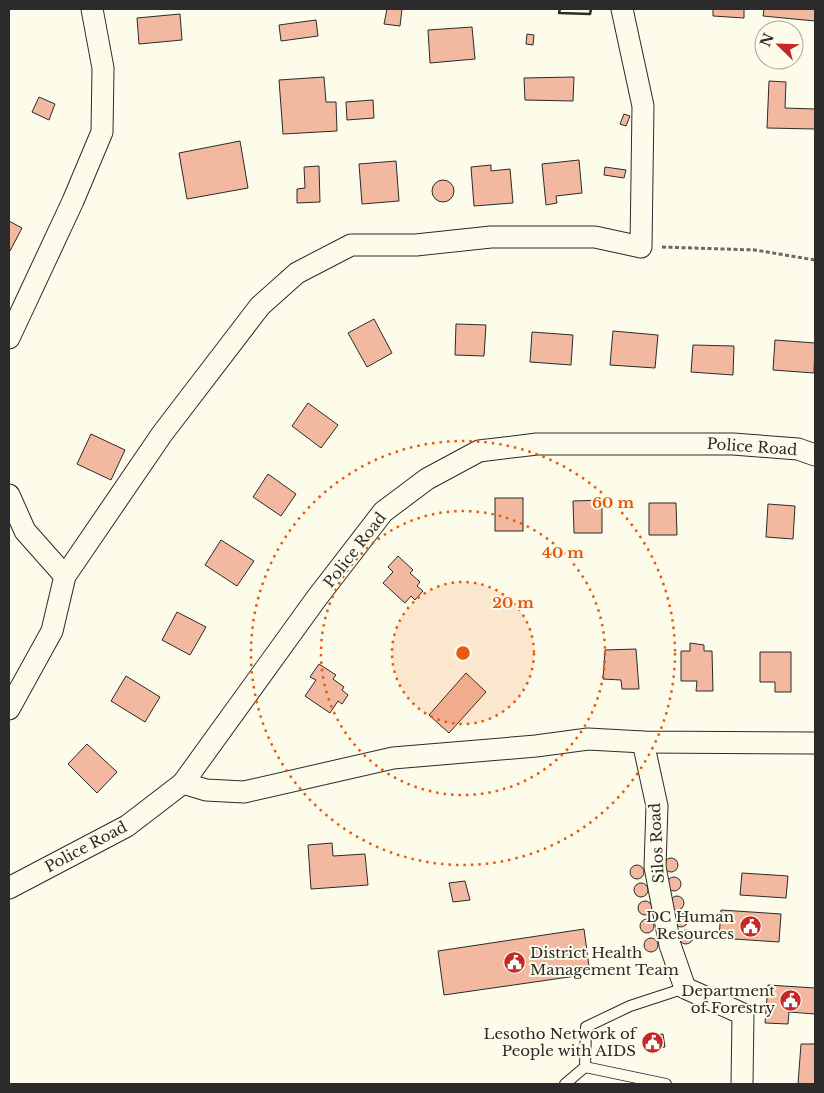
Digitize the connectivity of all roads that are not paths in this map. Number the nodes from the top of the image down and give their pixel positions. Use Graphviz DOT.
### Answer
graph roads {
  1 [pos="92,9"];
  2 [pos="622,9"];
  3 [pos="9,338"];
  4 [pos="815,454"];
  5 [pos="9,495"];
  6 [pos="65,576"];
  7 [pos="9,709"];
  8 [pos="643,742"];
  9 [pos="815,743"];
  10 [pos="183,783"];
  11 [pos="9,888"];
  12 [pos="686,988"];
  13 [pos="585,1067"];
  14 [pos="640,1081"];
  15 [pos="565,1084"];
  16 [pos="666,1084"];
  17 [pos="742,1084"];
  1 -- 3 [label="street"];
  2 -- 6 [label="street"];
  4 -- 10 [label="street, Police Road"];
  5 -- 6 [label="street"];
  6 -- 7 [label="street"];
  8 -- 9 [label="street"];
  8 -- 10 [label="street"];
  8 -- 12 [label="street, Silos Road"];
  10 -- 11 [label="street, Police Road"];
  12 -- 13 [label="lane"];
  12 -- 17 [label="street"];
  13 -- 14 [label="lane"];
  13 -- 15 [label="lane"];
  14 -- 16 [label="lane"];
}
